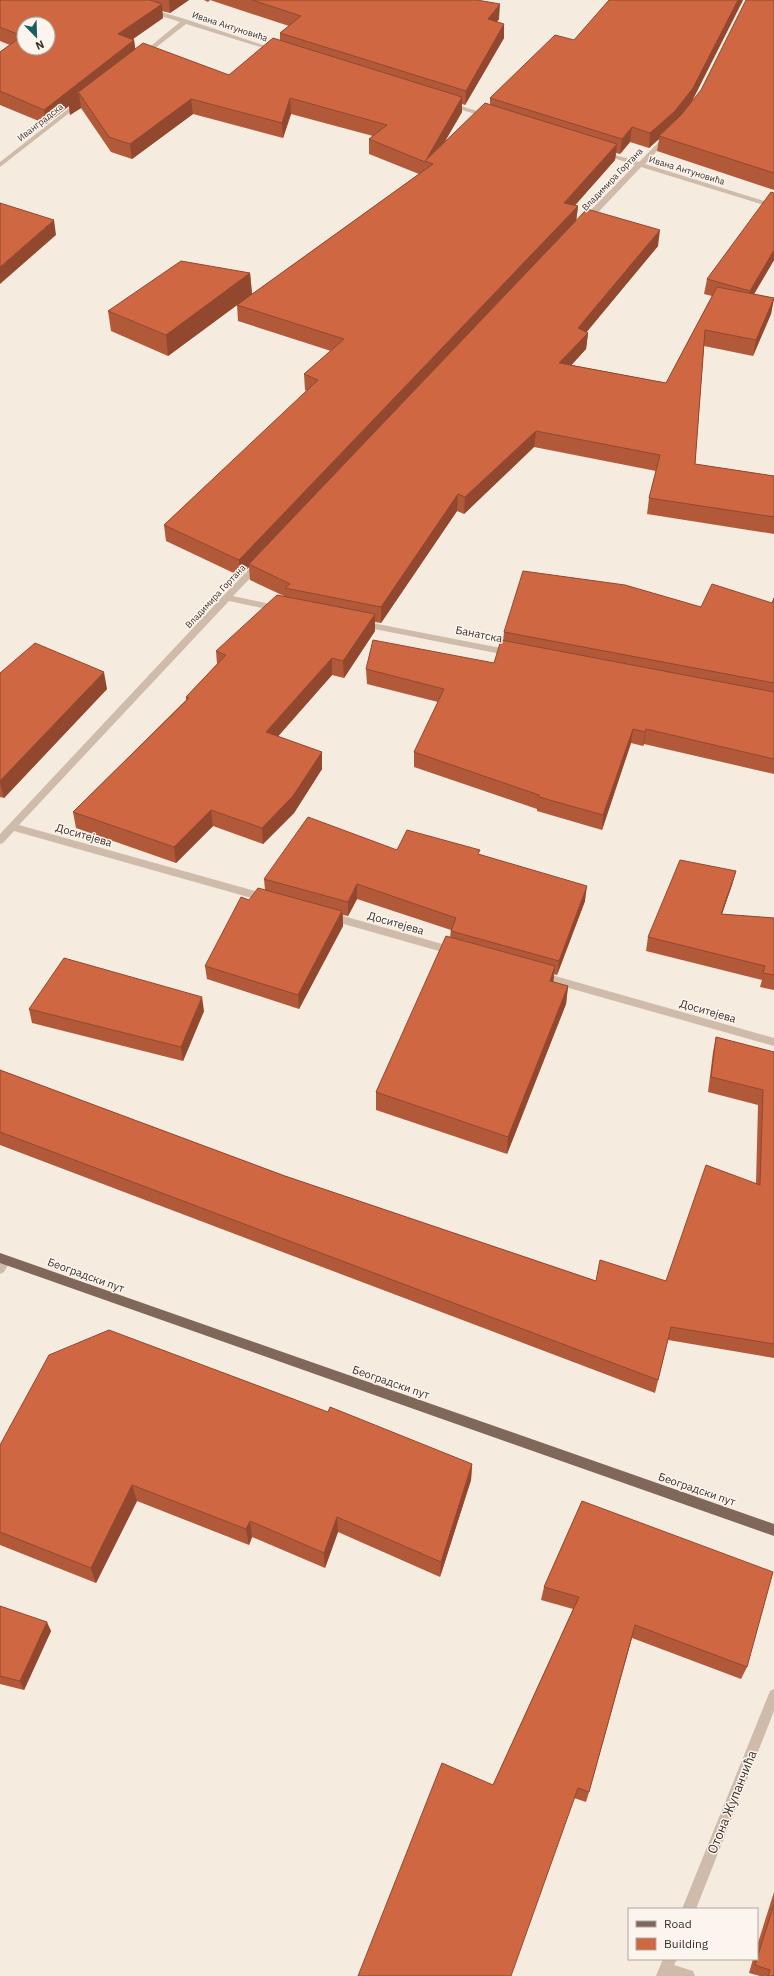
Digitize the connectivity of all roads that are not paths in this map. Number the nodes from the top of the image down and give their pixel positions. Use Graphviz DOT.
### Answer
graph roads {
  1 [pos="143,8"];
  2 [pos="186,21"];
  3 [pos="284,52"];
  4 [pos="136,60"];
  5 [pos="86,98"];
  6 [pos="442,102"];
  7 [pos="495,119"];
  8 [pos="671,133"];
  9 [pos="593,150"];
  10 [pos="0,164"];
  11 [pos="638,164"];
  12 [pos="774,206"];
  13 [pos="578,228"];
  14 [pos="265,558"];
  15 [pos="226,598"];
  16 [pos="289,610"];
  17 [pos="352,622"];
  18 [pos="524,655"];
  19 [pos="12,827"];
  20 [pos="0,840"];
  21 [pos="274,901"];
  22 [pos="320,914"];
  23 [pos="466,955"];
  24 [pos="528,972"];
  25 [pos="774,1042"];
  26 [pos="2,1262"];
  27 [pos="774,1530"];
  28 [pos="774,1695"];
  29 [pos="689,1908"];
  30 [pos="666,1968"];
  31 [pos="688,1976"];
  1 -- 2 [label="street, Ивана Антуновића"];
  2 -- 3 [label="street, Ивана Антуновића"];
  2 -- 4 [label="street"];
  5 -- 10 [label="street, Иванградска"];
  6 -- 7 [label="street"];
  8 -- 11 [label="street, Владимира Гортана"];
  9 -- 11 [label="street, Ивана Антуновића"];
  11 -- 12 [label="street, Ивана Антуновића"];
  11 -- 13 [label="street, Владимира Гортана"];
  14 -- 15 [label="street, Владимира Гортана"];
  15 -- 16 [label="street"];
  15 -- 19 [label="street, Владимира Гортана"];
  17 -- 18 [label="street, Банатска"];
  19 -- 20 [label="street, Владимира Гортана"];
  19 -- 21 [label="street, Доситејева"];
  22 -- 23 [label="street, Доситејева"];
  24 -- 25 [label="street, Доситејева"];
  26 -- 27 [label="main road, Београдски пут"];
  28 -- 29 [label="street, Отона Жупанчића"];
  30 -- 31 [label="street"];
}
